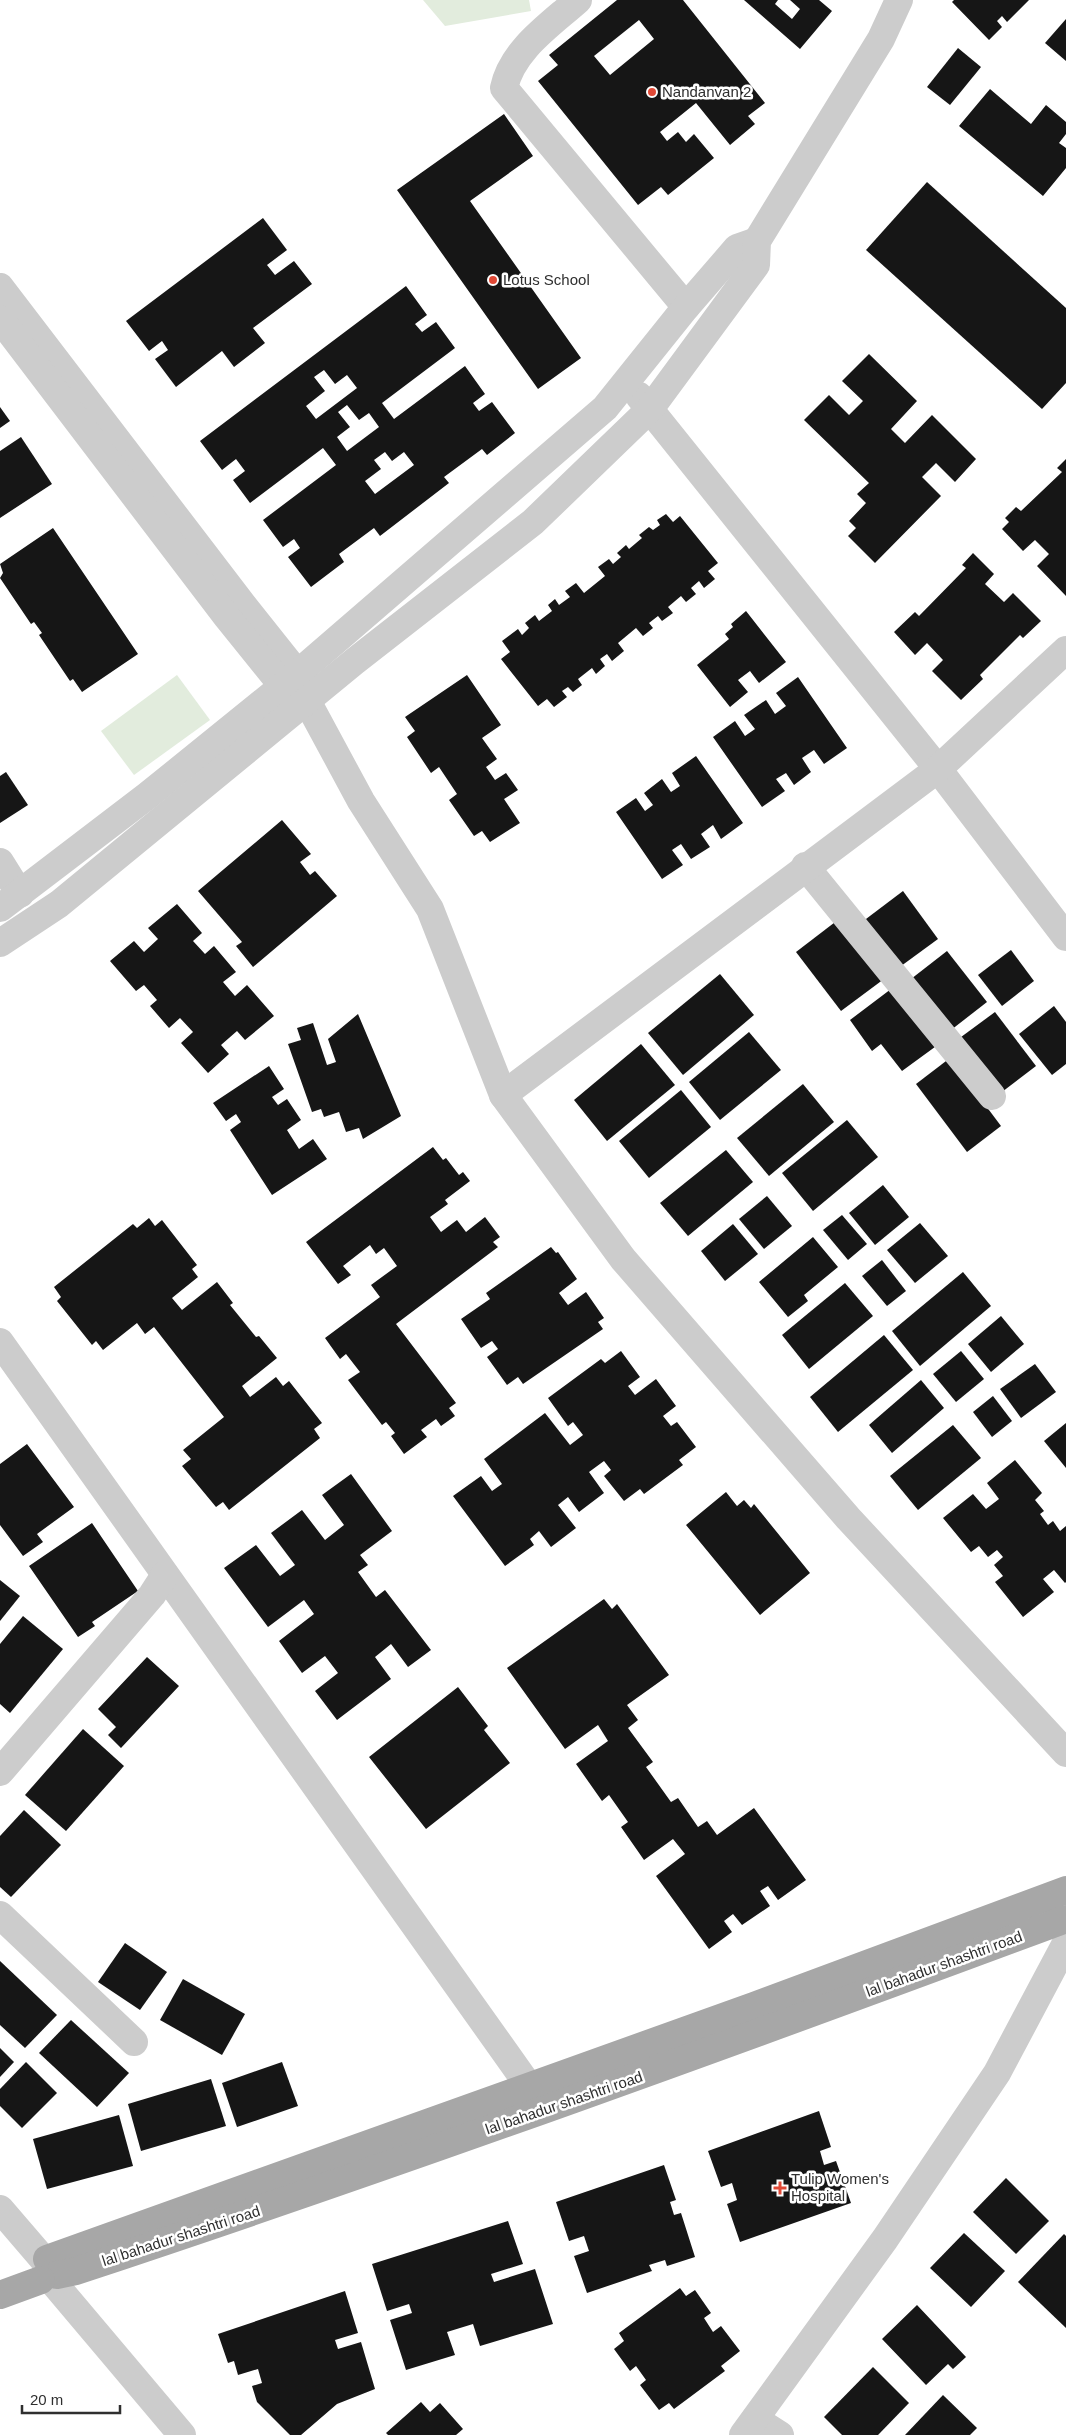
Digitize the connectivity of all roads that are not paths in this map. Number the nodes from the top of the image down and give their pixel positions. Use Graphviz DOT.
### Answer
graph roads {
  1 [pos="578,0"];
  2 [pos="898,0"];
  3 [pos="757,241"];
  4 [pos="0,287"];
  5 [pos="686,307"];
  6 [pos="0,319"];
  7 [pos="627,381"];
  8 [pos="650,410"];
  9 [pos="1066,650"];
  10 [pos="290,679"];
  11 [pos="307,701"];
  12 [pos="938,769"];
  13 [pos="0,862"];
  14 [pos="806,866"];
  15 [pos="10,901"];
  16 [pos="1066,938"];
  17 [pos="0,944"];
  18 [pos="503,1095"];
  19 [pos="992,1096"];
  20 [pos="0,1342"];
  21 [pos="165,1575"];
  22 [pos="1066,1753"];
  23 [pos="0,1772"];
  24 [pos="1066,1890"];
  25 [pos="0,1914"];
  26 [pos="1066,1919"];
  27 [pos="1066,1943"];
  28 [pos="134,2042"];
  29 [pos="529,2086"];
  30 [pos="0,2209"];
  31 [pos="46,2270"];
  32 [pos="0,2276"];
  33 [pos="0,2294"];
  34 [pos="749,2427"];
  35 [pos="182,2435"];
  36 [pos="780,2435"];
  1 -- 5 [label="street"];
  2 -- 3 [label="street"];
  3 -- 5 [label="street"];
  3 -- 8 [label="street"];
  4 -- 10 [label="street"];
  5 -- 7 [label="street"];
  6 -- 10 [label="street"];
  7 -- 8 [label="street"];
  7 -- 10 [label="street"];
  8 -- 11 [label="street"];
  8 -- 12 [label="street"];
  9 -- 12 [label="street"];
  10 -- 11 [label="street"];
  10 -- 15 [label="street"];
  11 -- 17 [label="street"];
  11 -- 18 [label="street"];
  12 -- 14 [label="street"];
  12 -- 16 [label="street"];
  13 -- 15 [label="street"];
  14 -- 18 [label="street"];
  14 -- 19 [label="street"];
  18 -- 22 [label="street"];
  20 -- 21 [label="street"];
  21 -- 23 [label="street"];
  21 -- 29 [label="street"];
  24 -- 29 [label="main road"];
  25 -- 28 [label="street"];
  26 -- 31 [label="main road, lal bahadur shashtri road"];
  27 -- 34 [label="street"];
  29 -- 31 [label="main road"];
  30 -- 31 [label="street"];
  31 -- 32 [label="main road"];
  31 -- 33 [label="main road, lal bahadur shashtri road"];
  31 -- 35 [label="street"];
  34 -- 36 [label="street"];
}
